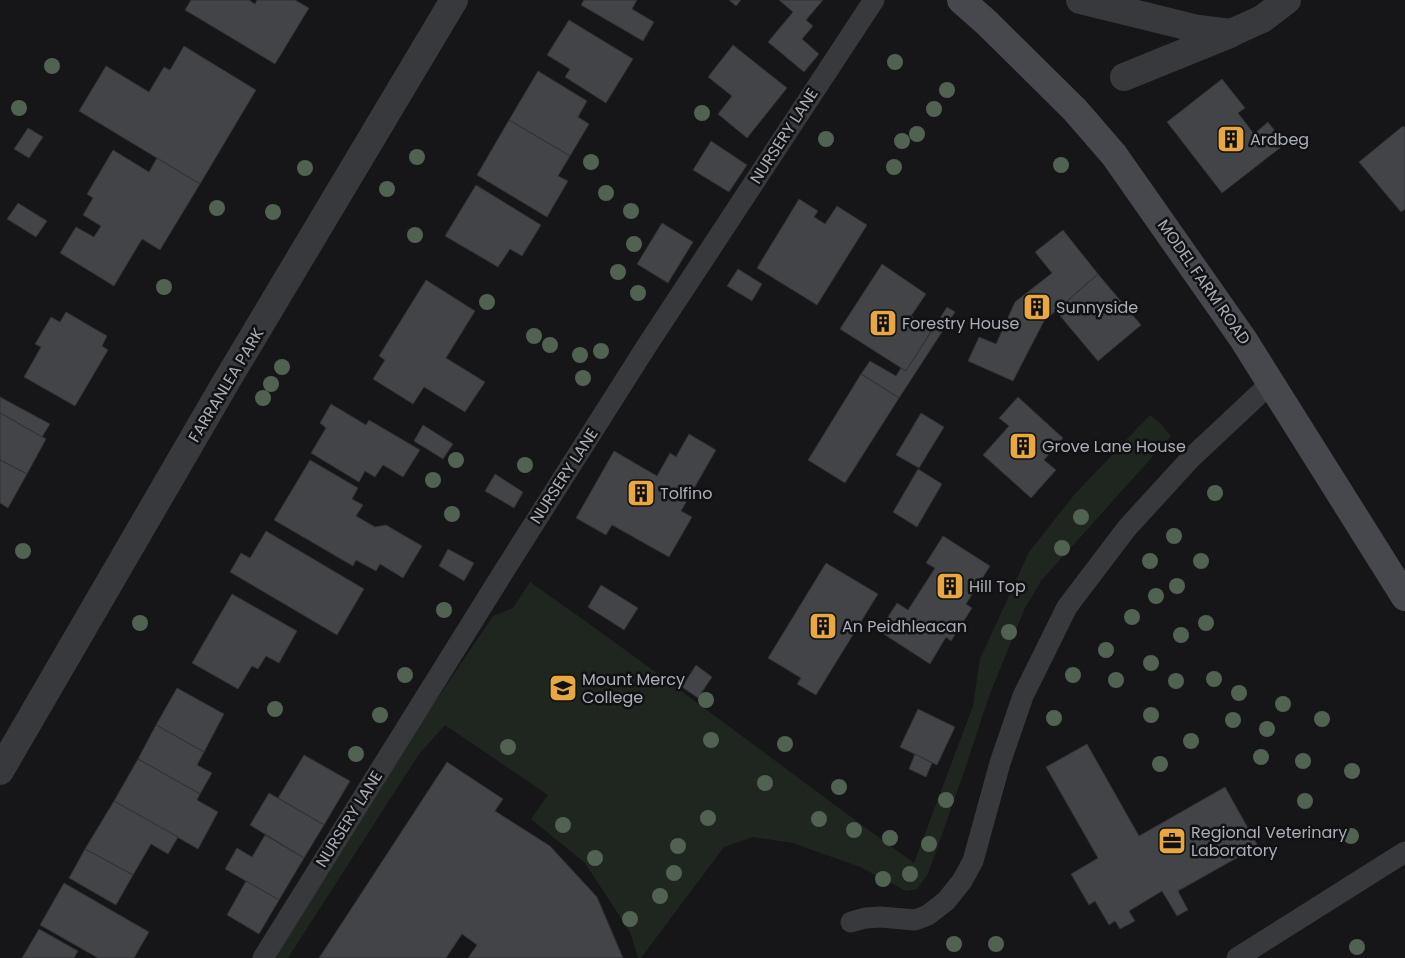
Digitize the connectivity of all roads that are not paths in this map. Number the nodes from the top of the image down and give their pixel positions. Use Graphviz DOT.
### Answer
graph roads {
  1 [pos="454,0"];
  2 [pos="874,0"];
  3 [pos="961,0"];
  4 [pos="1080,0"];
  5 [pos="1287,0"];
  6 [pos="1231,33"];
  7 [pos="1124,77"];
  8 [pos="1271,382"];
  9 [pos="1405,598"];
  10 [pos="0,771"];
  11 [pos="1405,852"];
  12 [pos="851,922"];
  13 [pos="263,958"];
  14 [pos="1237,958"];
  1 -- 10 [label="street, FARRANLEA PARK"];
  2 -- 13 [label="lane, NURSERY LANE"];
  3 -- 8 [label="main road, MODEL FARM ROAD"];
  4 -- 6 [label="street"];
  5 -- 6 [label="street"];
  6 -- 7 [label="street"];
  8 -- 9 [label="main road, MODEL FARM ROAD"];
  8 -- 12 [label="lane"];
  11 -- 14 [label="lane"];
}
